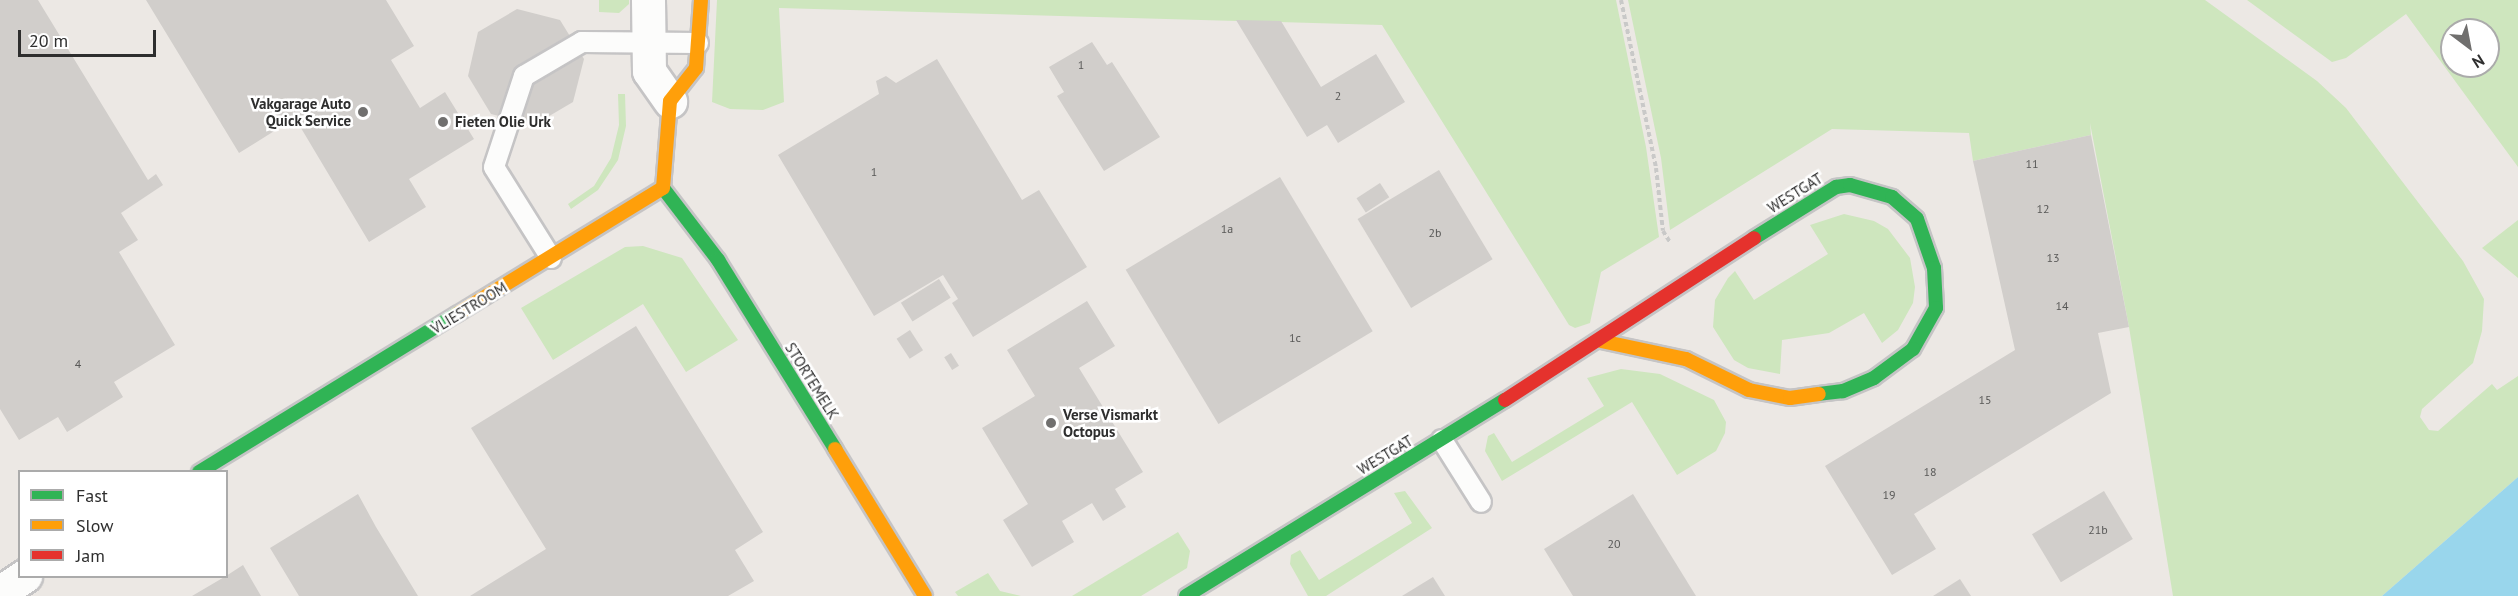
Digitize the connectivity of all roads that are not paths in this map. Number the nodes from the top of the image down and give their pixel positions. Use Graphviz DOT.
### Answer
graph roads {
  1 [pos="648,0"];
  2 [pos="701,0"];
  3 [pos="648,42"];
  4 [pos="698,43"];
  5 [pos="670,101"];
  6 [pos="663,188"];
  7 [pos="551,258"];
  8 [pos="1601,341"];
  9 [pos="1442,440"];
  10 [pos="201,470"];
  11 [pos="1481,502"];
  12 [pos="22,578"];
  13 [pos="0,592"];
  14 [pos="925,596"];
  15 [pos="1186,596"];
  1 -- 3 [label="street"];
  2 -- 4 [label="street"];
  3 -- 4 [label="lane"];
  3 -- 5 [label="street"];
  3 -- 7 [label="lane"];
  4 -- 5 [label="street"];
  5 -- 6 [label="street"];
  6 -- 7 [label="street, VLIESTROOM"];
  6 -- 14 [label="street, STORTEMELK"];
  7 -- 10 [label="street, VLIESTROOM"];
  8 -- 8 [label="street, WESTGAT"];
  8 -- 9 [label="street, WESTGAT"];
  9 -- 11 [label="lane"];
  9 -- 15 [label="street, WESTGAT"];
  12 -- 13 [label="street"];
}
